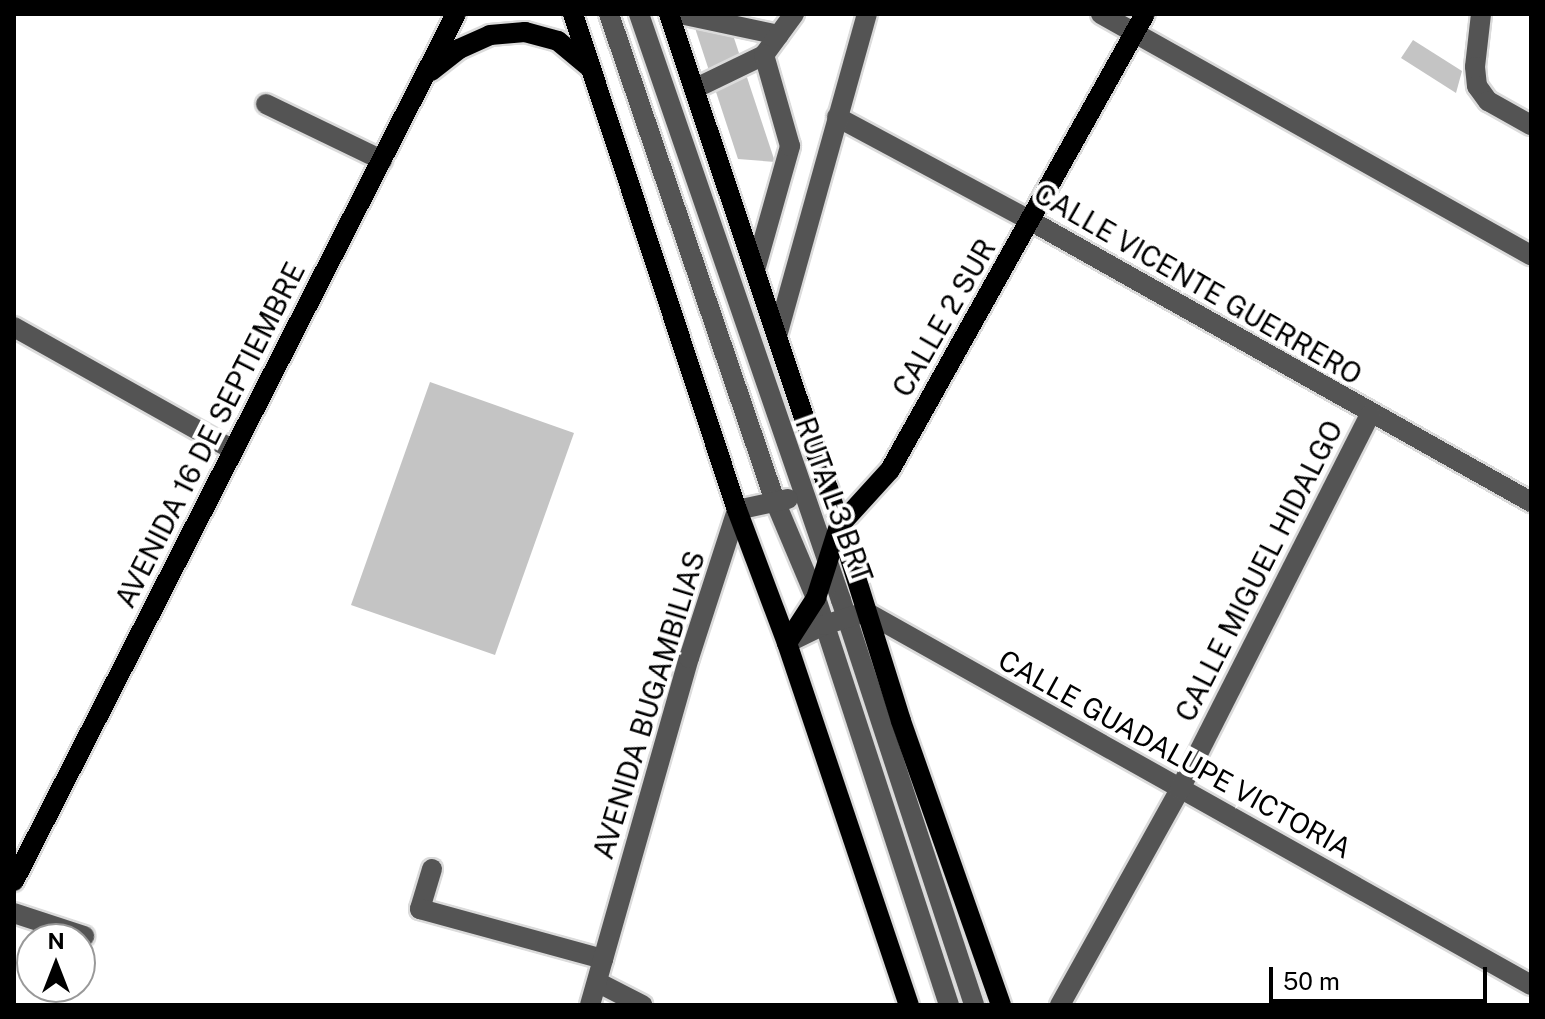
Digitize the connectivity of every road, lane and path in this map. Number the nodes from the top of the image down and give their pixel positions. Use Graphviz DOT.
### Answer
graph roads {
  1 [pos="456,14"];
  2 [pos="573,14"];
  3 [pos="609,14"];
  4 [pos="639,14"];
  5 [pos="669,14"];
  6 [pos="680,14"];
  7 [pos="794,14"];
  8 [pos="867,14"];
  9 [pos="1101,14"];
  10 [pos="1145,14"];
  11 [pos="1481,14"];
  12 [pos="1134,34"];
  13 [pos="779,35"];
  14 [pos="764,55"];
  15 [pos="593,72"];
  16 [pos="424,76"];
  17 [pos="694,89"];
  18 [pos="266,104"];
  19 [pos="837,117"];
  20 [pos="1531,125"];
  21 [pos="382,160"];
  22 [pos="1031,221"];
  23 [pos="1531,255"];
  24 [pos="755,270"];
  25 [pos="14,327"];
  26 [pos="777,336"];
  27 [pos="1370,414"];
  28 [pos="233,450"];
  29 [pos="828,488"];
  30 [pos="802,496"];
  31 [pos="775,501"];
  32 [pos="1531,502"];
  33 [pos="737,510"];
  34 [pos="839,526"];
  35 [pos="828,565"];
  36 [pos="816,598"];
  37 [pos="856,615"];
  38 [pos="824,625"];
  39 [pos="787,643"];
  40 [pos="1180,789"];
  41 [pos="432,869"];
  42 [pos="14,881"];
  43 [pos="14,913"];
  44 [pos="44,923"];
  45 [pos="603,959"];
  46 [pos="597,982"];
  47 [pos="1531,985"];
  48 [pos="590,1005"];
  49 [pos="642,1005"];
  50 [pos="909,1005"];
  51 [pos="949,1005"];
  52 [pos="974,1005"];
  53 [pos="1001,1005"];
  54 [pos="1060,1005"];
  1 -- 16 [label="main road, AVENIDA 16 DE SEPTIEMBRE"];
  2 -- 15 [label="main road"];
  3 -- 31 [label="street"];
  4 -- 30 [label="street, RUTA L3 BRT"];
  5 -- 17 [label="main road"];
  6 -- 13 [label="street"];
  7 -- 13 [label="street"];
  8 -- 19 [label="street"];
  9 -- 12 [label="street"];
  10 -- 12 [label="main road, CALLE 2 SUR"];
  11 -- 20 [label="street"];
  12 -- 22 [label="main road, CALLE 2 SUR"];
  12 -- 23 [label="street"];
  13 -- 14 [label="street"];
  14 -- 17 [label="street"];
  14 -- 24 [label="street"];
  15 -- 16 [label="main road"];
  15 -- 33 [label="main road"];
  16 -- 21 [label="main road, AVENIDA 16 DE SEPTIEMBRE"];
  17 -- 24 [label="main road"];
  18 -- 21 [label="street"];
  19 -- 22 [label="street, CALLE VICENTE GUERRERO"];
  19 -- 26 [label="street"];
  21 -- 28 [label="main road, AVENIDA 16 DE SEPTIEMBRE"];
  22 -- 27 [label="street, CALLE VICENTE GUERRERO"];
  22 -- 34 [label="main road, CALLE 2 SUR"];
  24 -- 26 [label="main road"];
  25 -- 28 [label="street"];
  26 -- 29 [label="main road"];
  27 -- 32 [label="street, CALLE VICENTE GUERRERO"];
  27 -- 40 [label="street, CALLE MIGUEL HIDALGO"];
  28 -- 42 [label="main road, AVENIDA 16 DE SEPTIEMBRE"];
  29 -- 30 [label="street"];
  29 -- 34 [label="main road"];
  30 -- 31 [label="street"];
  30 -- 35 [label="street, RUTA L3 BRT"];
  31 -- 33 [label="street"];
  31 -- 36 [label="street"];
  33 -- 39 [label="main road"];
  33 -- 45 [label="street, AVENIDA BUGAMBILIAS"];
  34 -- 35 [label="main road, CALLE 2 SUR"];
  34 -- 37 [label="main road"];
  35 -- 36 [label="main road, CALLE 2 SUR"];
  35 -- 37 [label="street, RUTA L3 BRT"];
  36 -- 38 [label="street"];
  36 -- 39 [label="main road, CALLE 2 SUR"];
  37 -- 38 [label="street"];
  37 -- 40 [label="street, CALLE GUADALUPE VICTORIA"];
  37 -- 52 [label="street, RUTA L3 BRT"];
  37 -- 53 [label="main road"];
  38 -- 39 [label="street"];
  38 -- 51 [label="street"];
  39 -- 50 [label="main road"];
  40 -- 47 [label="street, CALLE GUADALUPE VICTORIA"];
  40 -- 54 [label="street, CALLE MIGUEL HIDALGO"];
  41 -- 45 [label="street"];
  43 -- 44 [label="street"];
  45 -- 46 [label="street, AVENIDA BUGAMBILIAS"];
  46 -- 48 [label="street, AVENIDA BUGAMBILIAS"];
  46 -- 49 [label="street"];
}
